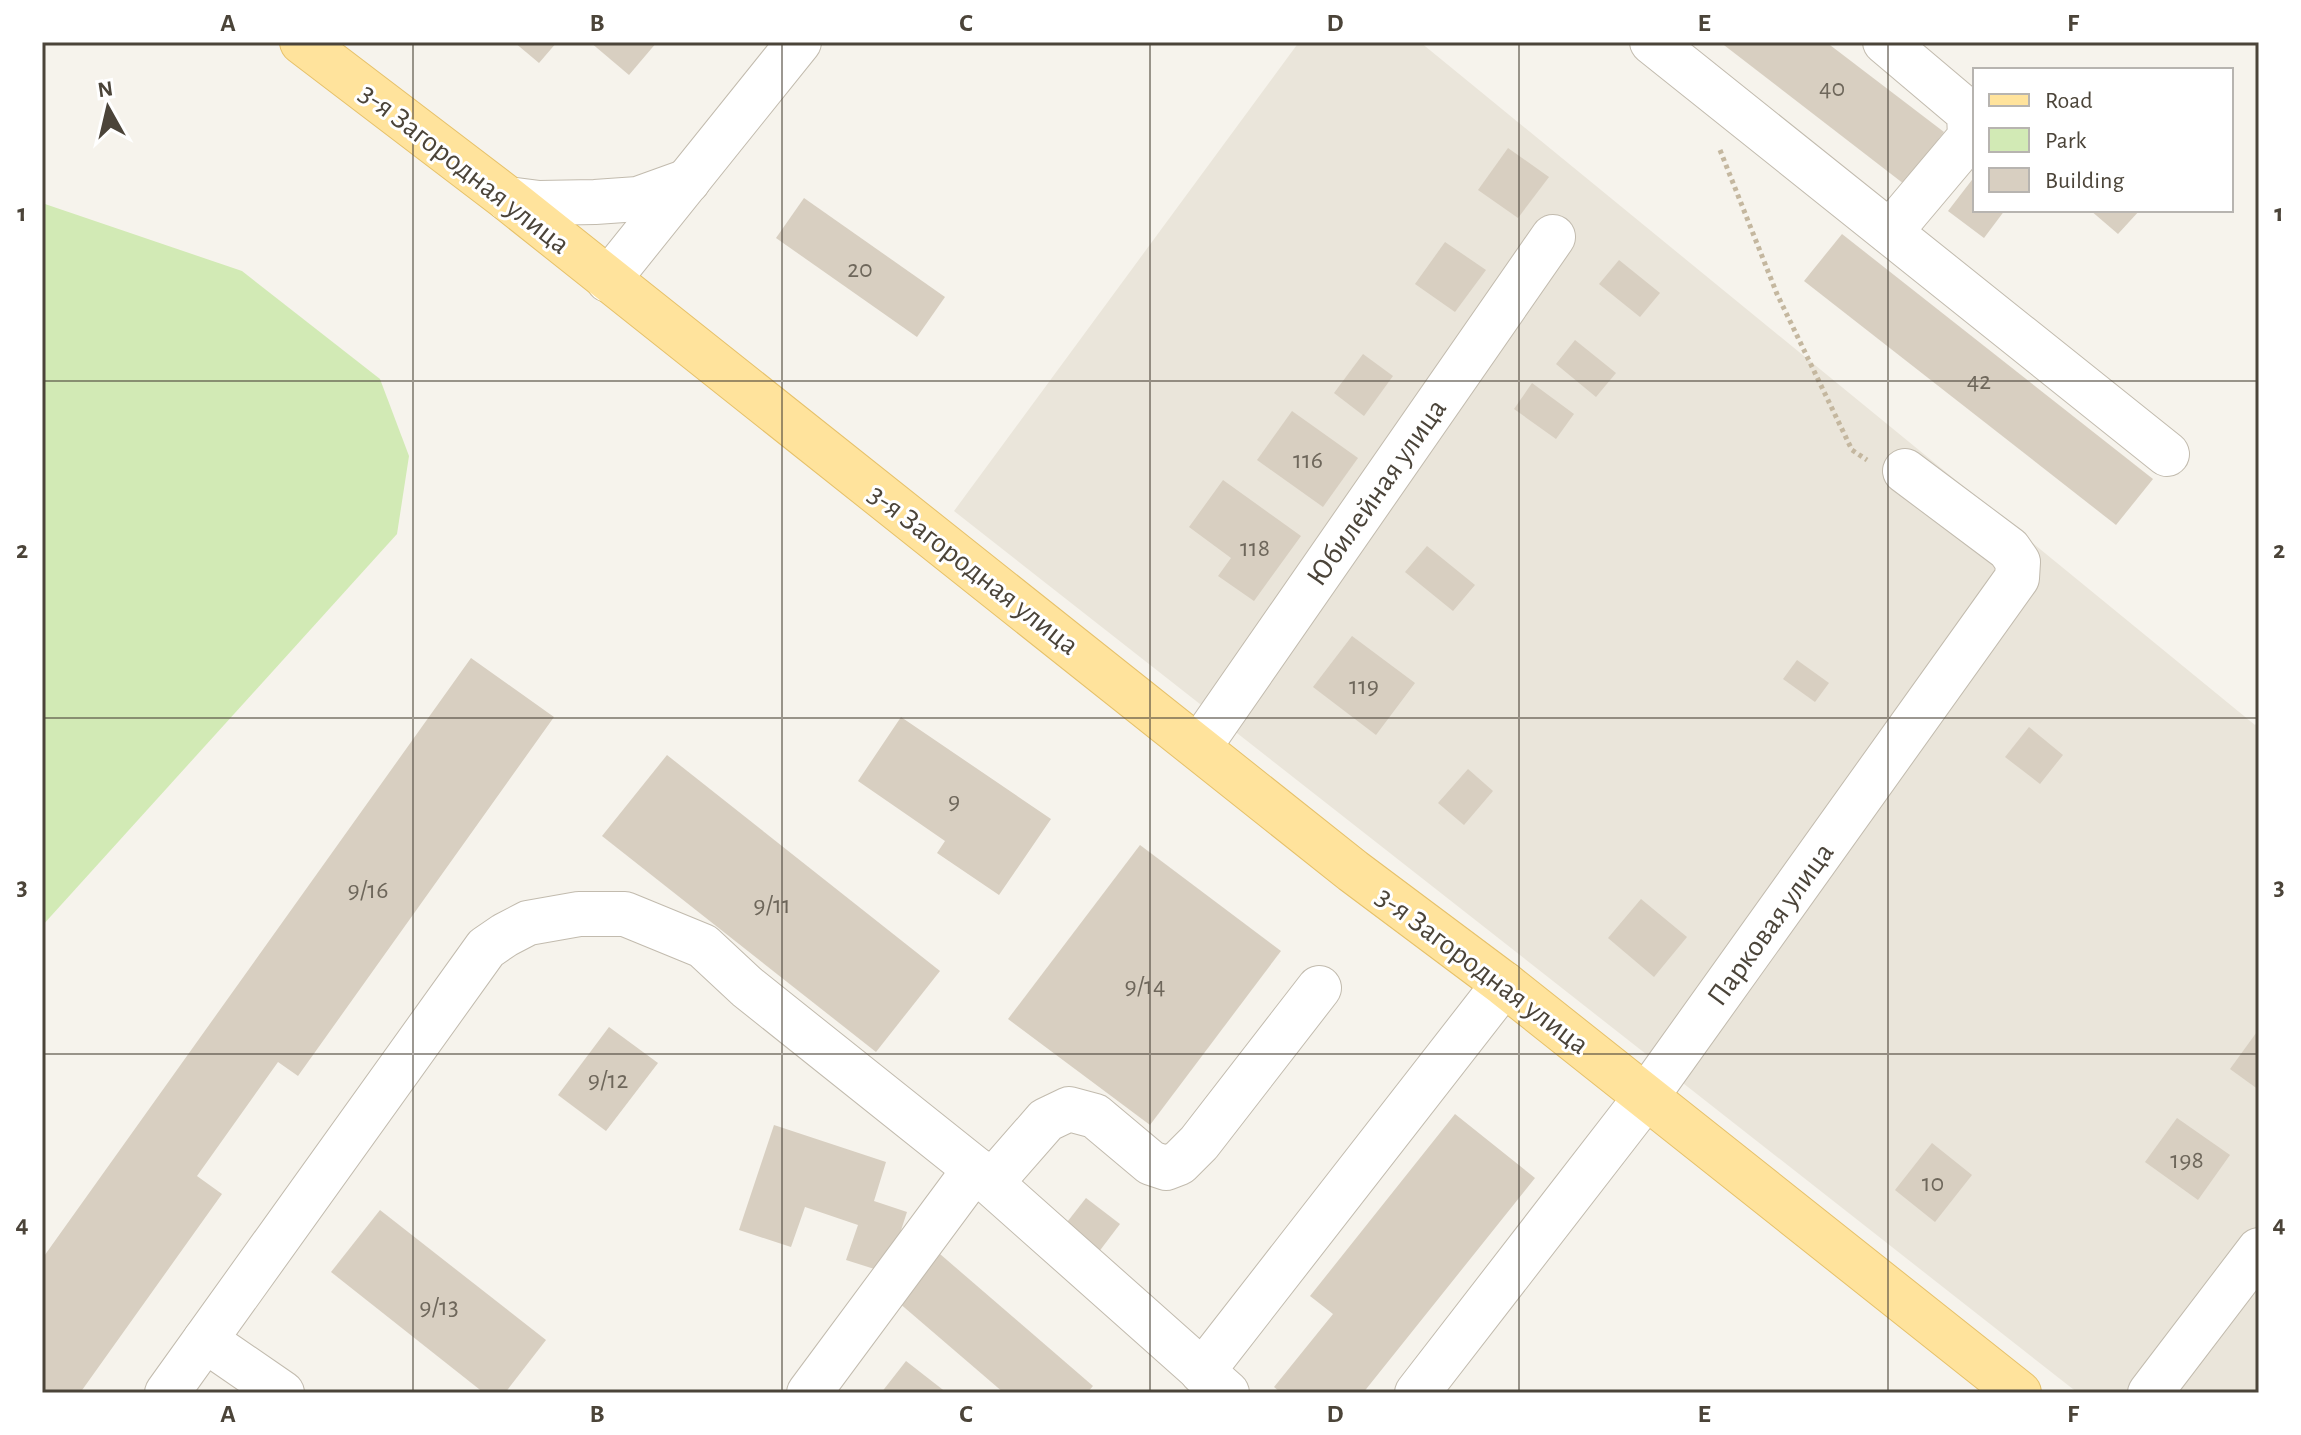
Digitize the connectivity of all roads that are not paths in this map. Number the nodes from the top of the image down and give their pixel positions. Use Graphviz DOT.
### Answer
graph roads {
  1 [pos="302,42"];
  2 [pos="799,42"];
  3 [pos="1652,42"];
  4 [pos="1891,44"];
  5 [pos="688,181"];
  6 [pos="508,199"];
  7 [pos="1890,232"];
  8 [pos="1553,237"];
  9 [pos="608,280"];
  10 [pos="2167,454"];
  11 [pos="1905,471"];
  12 [pos="1199,747"];
  13 [pos="1504,984"];
  14 [pos="1319,988"];
  15 [pos="1646,1097"];
  16 [pos="983,1176"];
  17 [pos="2259,1250"];
  18 [pos="205,1340"];
  19 [pos="1214,1382"];
  20 [pos="167,1393"];
  21 [pos="282,1393"];
  22 [pos="809,1393"];
  23 [pos="1417,1393"];
  24 [pos="2019,1393"];
  25 [pos="2150,1393"];
  1 -- 6 [label="main road, 3-я Загородная улица"];
  2 -- 5 [label="street"];
  3 -- 7 [label="street"];
  4 -- 7 [label="street"];
  5 -- 6 [label="street"];
  5 -- 9 [label="street"];
  6 -- 9 [label="main road, 3-я Загородная улица"];
  7 -- 10 [label="street"];
  8 -- 12 [label="street, Юбилейная улица"];
  9 -- 12 [label="main road, 3-я Загородная улица"];
  11 -- 15 [label="street, Парковая улица"];
  12 -- 13 [label="main road, 3-я Загородная улица"];
  13 -- 15 [label="main road, 3-я Загородная улица"];
  13 -- 19 [label="street"];
  14 -- 16 [label="street"];
  15 -- 23 [label="street, Парковая улица"];
  15 -- 24 [label="main road, 3-я Загородная улица"];
  16 -- 18 [label="street"];
  16 -- 19 [label="street"];
  16 -- 22 [label="street"];
  17 -- 25 [label="street"];
  18 -- 20 [label="street"];
  18 -- 21 [label="street"];
}
